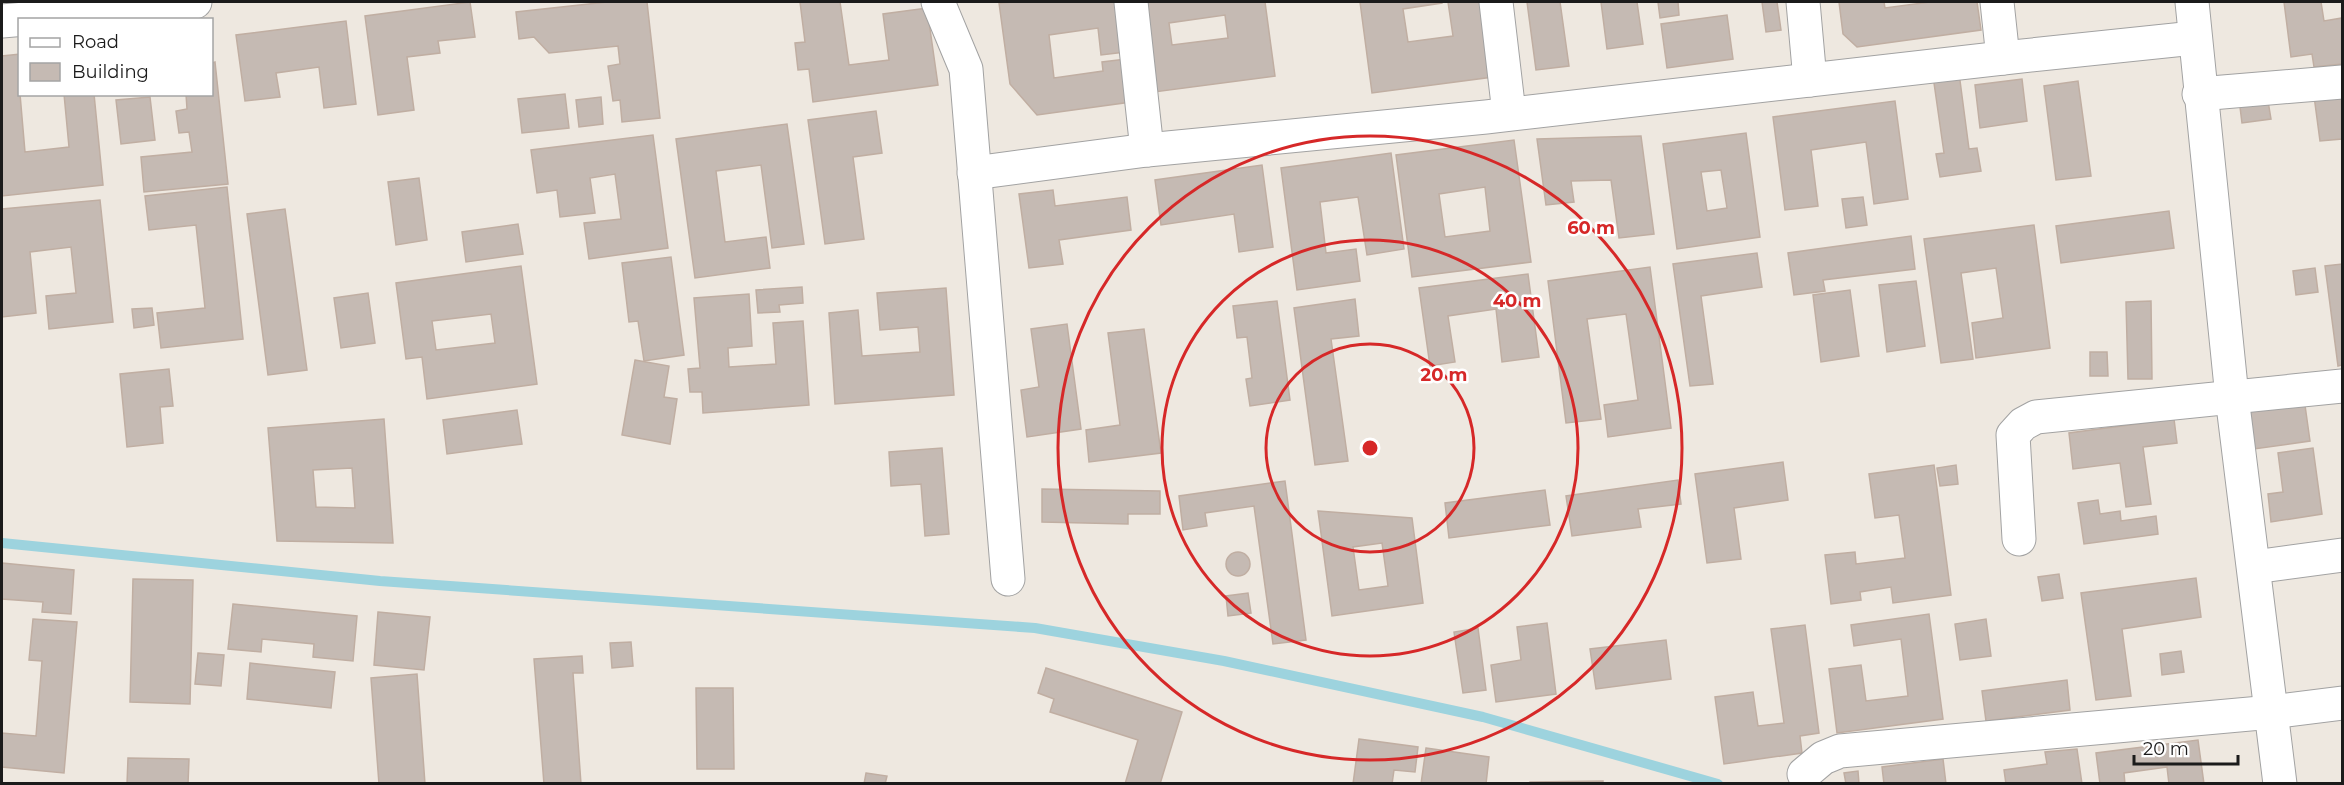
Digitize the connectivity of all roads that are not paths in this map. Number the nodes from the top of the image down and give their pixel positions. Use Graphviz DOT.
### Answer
graph roads {
  1 [pos="195,2"];
  2 [pos="938,2"];
  3 [pos="1131,2"];
  4 [pos="1496,2"];
  5 [pos="1803,2"];
  6 [pos="1997,2"];
  7 [pos="2192,2"];
  8 [pos="37,18"];
  9 [pos="18,20"];
  10 [pos="2,21"];
  11 [pos="2194,39"];
  12 [pos="2002,58"];
  13 [pos="1810,80"];
  14 [pos="2343,82"];
  15 [pos="2199,94"];
  16 [pos="1509,113"];
  17 [pos="1147,150"];
  18 [pos="974,173"];
  19 [pos="2343,386"];
  20 [pos="2232,397"];
  21 [pos="2019,539"];
  22 [pos="2343,555"];
  23 [pos="2254,567"];
  24 [pos="1008,579"];
  25 [pos="2343,703"];
  26 [pos="2272,712"];
  27 [pos="1804,774"];
  28 [pos="2280,783"];
  1 -- 8 [label="street"];
  2 -- 18 [label="street"];
  3 -- 17 [label="street"];
  4 -- 16 [label="street"];
  5 -- 13 [label="street"];
  6 -- 12 [label="street"];
  7 -- 11 [label="street"];
  9 -- 10 [label="street"];
  11 -- 12 [label="street"];
  11 -- 15 [label="street"];
  12 -- 13 [label="street"];
  13 -- 16 [label="street"];
  14 -- 15 [label="street"];
  15 -- 20 [label="street"];
  16 -- 17 [label="street"];
  17 -- 18 [label="street"];
  18 -- 24 [label="street"];
  19 -- 20 [label="street"];
  20 -- 21 [label="street"];
  20 -- 23 [label="street"];
  22 -- 23 [label="street"];
  23 -- 26 [label="street"];
  25 -- 26 [label="street"];
  26 -- 27 [label="street"];
  26 -- 28 [label="street"];
}
